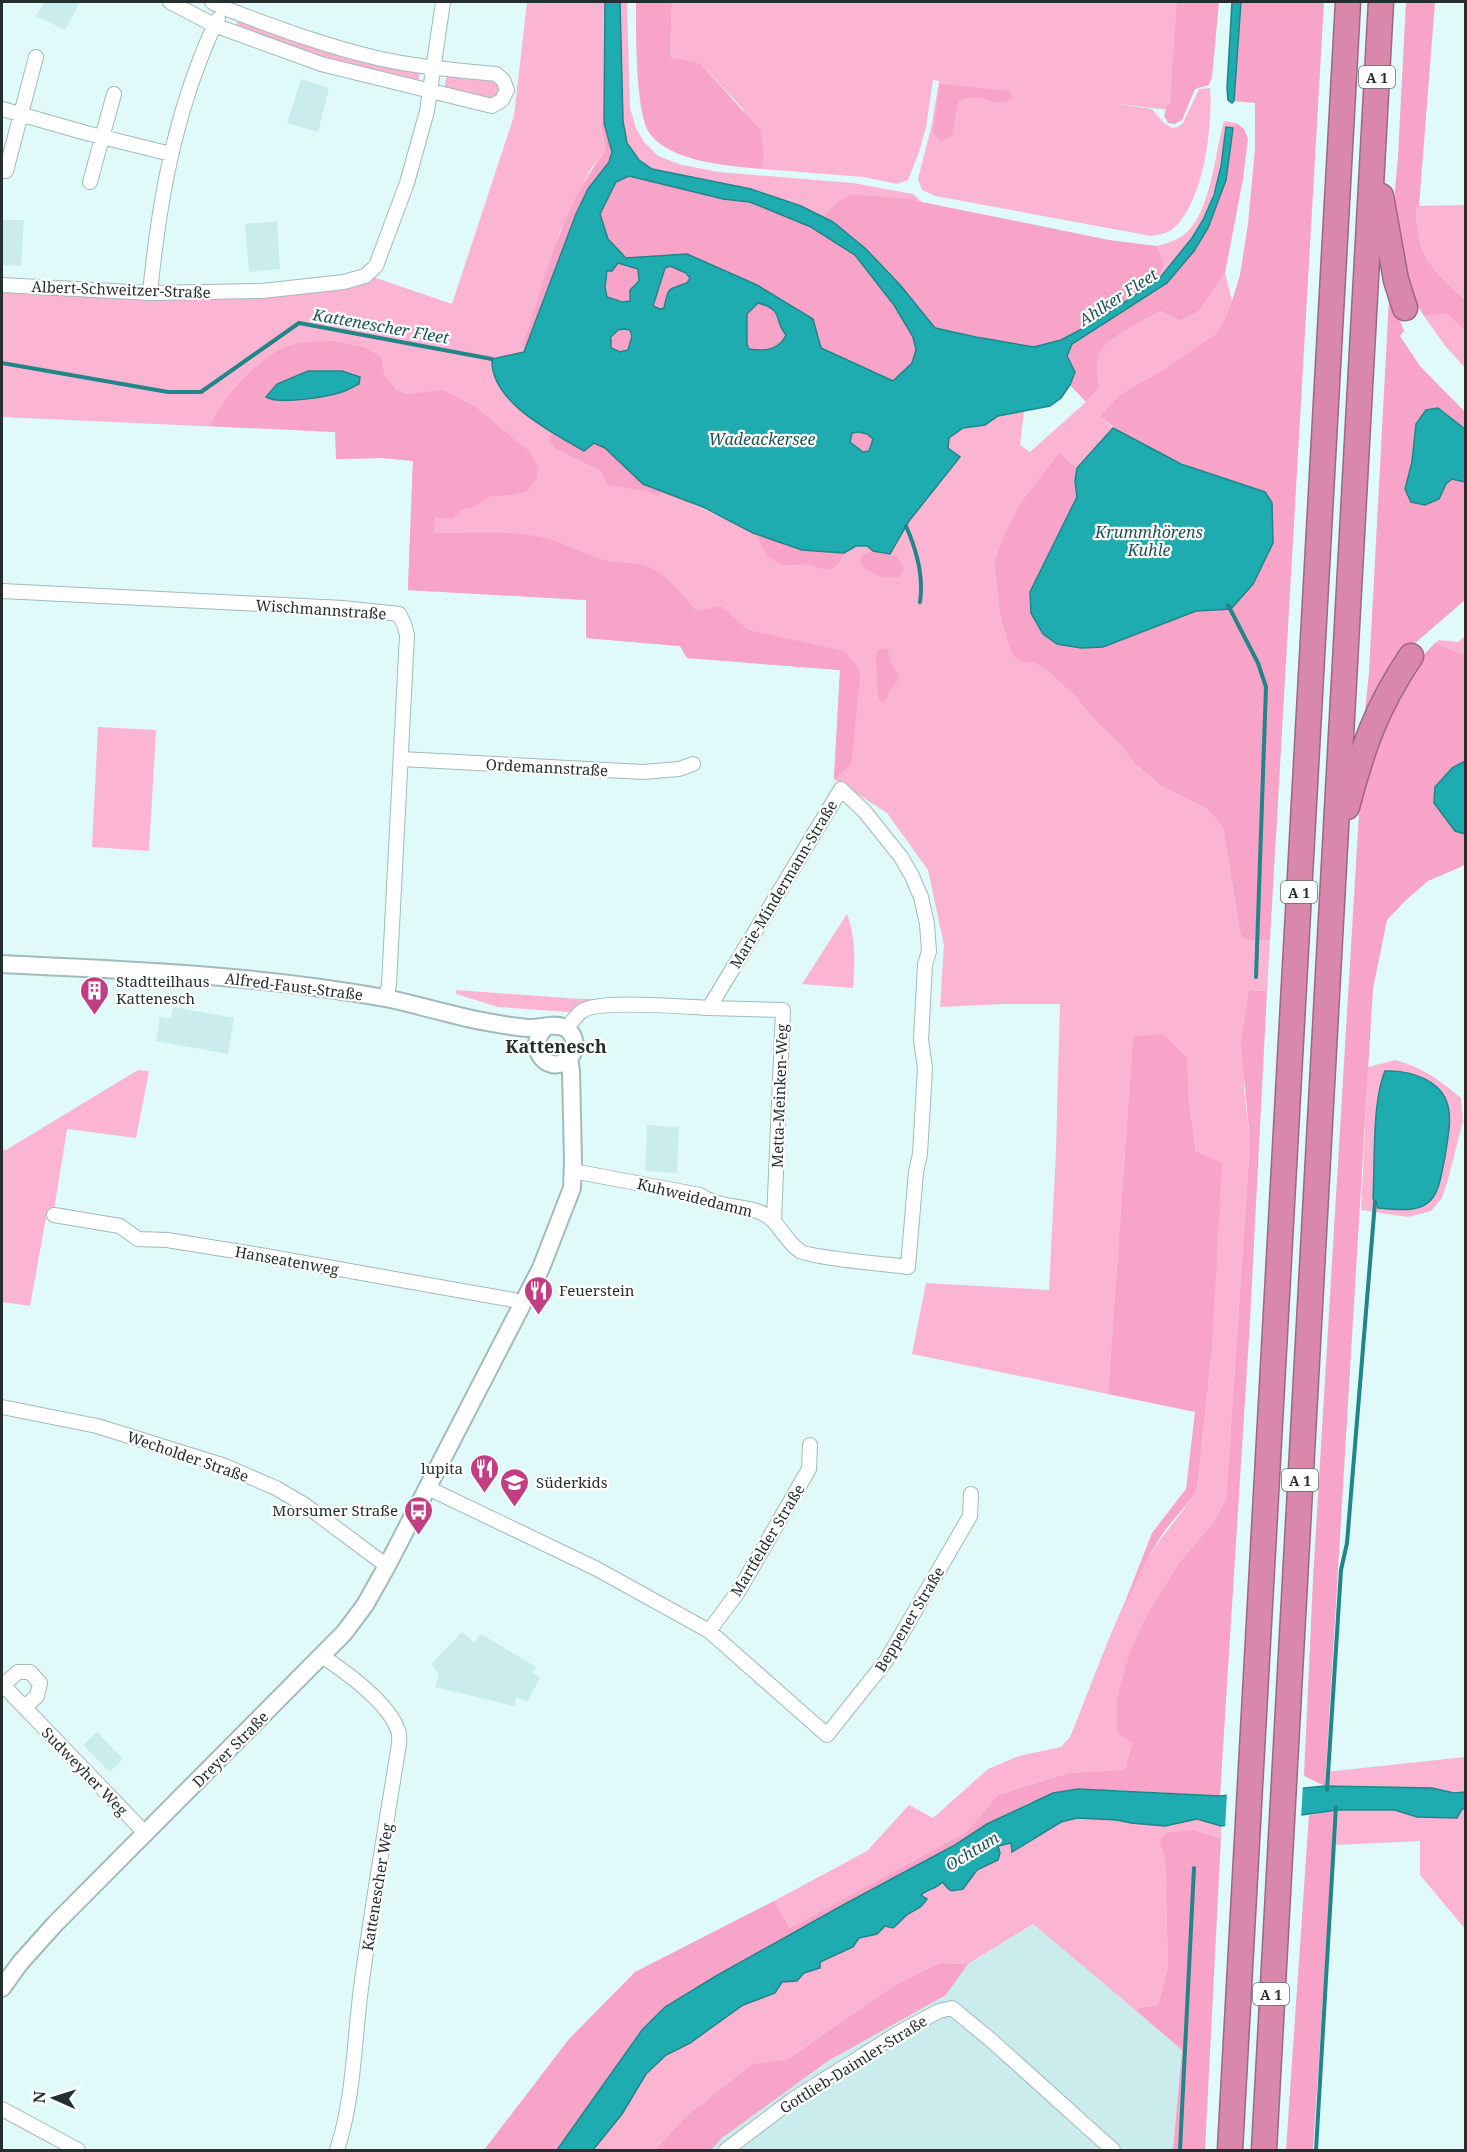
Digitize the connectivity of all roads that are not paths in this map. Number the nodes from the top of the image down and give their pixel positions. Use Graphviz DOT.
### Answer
graph roads {
  1 [pos="170,2"];
  2 [pos="442,2"];
  3 [pos="1348,2"];
  4 [pos="1381,2"];
  5 [pos="221,4"];
  6 [pos="214,25"];
  7 [pos="36,57"];
  8 [pos="433,69"];
  9 [pos="429,90"];
  10 [pos="114,94"];
  11 [pos="2,109"];
  12 [pos="21,114"];
  13 [pos="102,137"];
  14 [pos="1373,152"];
  15 [pos="171,154"];
  16 [pos="6,171"];
  17 [pos="90,182"];
  18 [pos="2,285"];
  19 [pos="150,293"];
  20 [pos="1405,308"];
  21 [pos="2,591"];
  22 [pos="1411,656"];
  23 [pos="400,759"];
  24 [pos="693,764"];
  25 [pos="1334,855"];
  26 [pos="2,964"];
  27 [pos="386,998"];
  28 [pos="708,1008"];
  29 [pos="476,1020"];
  30 [pos="546,1027"];
  31 [pos="566,1028"];
  32 [pos="536,1045"];
  33 [pos="561,1061"];
  34 [pos="573,1171"];
  35 [pos="54,1215"];
  36 [pos="774,1220"];
  37 [pos="908,1267"];
  38 [pos="522,1304"];
  39 [pos="2,1407"];
  40 [pos="810,1444"];
  41 [pos="428,1488"];
  42 [pos="971,1494"];
  43 [pos="387,1566"];
  44 [pos="709,1631"];
  45 [pos="322,1656"];
  46 [pos="2,1686"];
  47 [pos="25,1707"];
  48 [pos="146,1834"];
  49 [pos="2,1988"];
  50 [pos="2,2109"];
  51 [pos="730,2150"];
  52 [pos="78,2151"];
  53 [pos="337,2151"];
  54 [pos="1113,2151"];
  55 [pos="1230,2151"];
  56 [pos="1264,2151"];
  1 -- 6 [label="street"];
  2 -- 8 [label="street, Albert-Schweitzer-Straße"];
  3 -- 55 [label="highway, A 1"];
  4 -- 14 [label="highway, A 1"];
  5 -- 6 [label="street"];
  5 -- 8 [label="street"];
  6 -- 9 [label="street"];
  6 -- 15 [label="street"];
  7 -- 12 [label="street"];
  8 -- 9 [label="street, Albert-Schweitzer-Straße"];
  8 -- 9 [label="street"];
  9 -- 19 [label="street, Albert-Schweitzer-Straße"];
  10 -- 13 [label="street"];
  11 -- 12 [label="street"];
  12 -- 13 [label="street"];
  12 -- 16 [label="street"];
  13 -- 15 [label="street"];
  13 -- 17 [label="street"];
  14 -- 20 [label="highway"];
  14 -- 25 [label="highway, A 1"];
  15 -- 19 [label="street"];
  18 -- 19 [label="street, Albert-Schweitzer-Straße"];
  21 -- 23 [label="street, Wischmannstraße"];
  22 -- 25 [label="highway"];
  23 -- 24 [label="street, Ordemannstraße"];
  23 -- 27 [label="street, Wischmannstraße"];
  25 -- 56 [label="highway, A 1"];
  26 -- 27 [label="street, Alfred-Faust-Straße"];
  27 -- 29 [label="street, Alfred-Faust-Straße"];
  28 -- 31 [label="street"];
  28 -- 36 [label="street, Metta-Meinken-Weg"];
  28 -- 37 [label="street, Marie-Mindermann-Straße"];
  29 -- 30 [label="street, Alfred-Faust-Straße"];
  29 -- 32 [label="street, Alfred-Faust-Straße"];
  30 -- 31 [label="street, Alfred-Faust-Straße"];
  30 -- 32 [label="street"];
  31 -- 33 [label="street, Alfred-Faust-Straße"];
  32 -- 33 [label="street, Alfred-Faust-Straße"];
  33 -- 34 [label="street, Alfred-Faust-Straße"];
  34 -- 36 [label="street, Kuhweidedamm"];
  34 -- 38 [label="street, Alfred-Faust-Straße"];
  35 -- 38 [label="street, Hanseatenweg"];
  36 -- 37 [label="street, Kuhweidedamm"];
  38 -- 41 [label="street, Alfred-Faust-Straße"];
  39 -- 43 [label="street, Wecholder Straße"];
  40 -- 44 [label="street, Martfelder Straße"];
  41 -- 43 [label="street, Dreyer Straße"];
  41 -- 44 [label="street"];
  42 -- 44 [label="street, Beppener Straße"];
  43 -- 45 [label="street, Dreyer Straße"];
  45 -- 48 [label="street, Dreyer Straße"];
  45 -- 53 [label="street, Kattenescher Weg"];
  46 -- 47 [label="street, Sudweyher Weg"];
  46 -- 47 [label="street, Sudweyher Weg"];
  47 -- 48 [label="street, Sudweyher Weg"];
  48 -- 49 [label="street, Dreyer Straße"];
  50 -- 52 [label="street"];
  51 -- 54 [label="street, Gottlieb-Daimler-Straße"];
}
